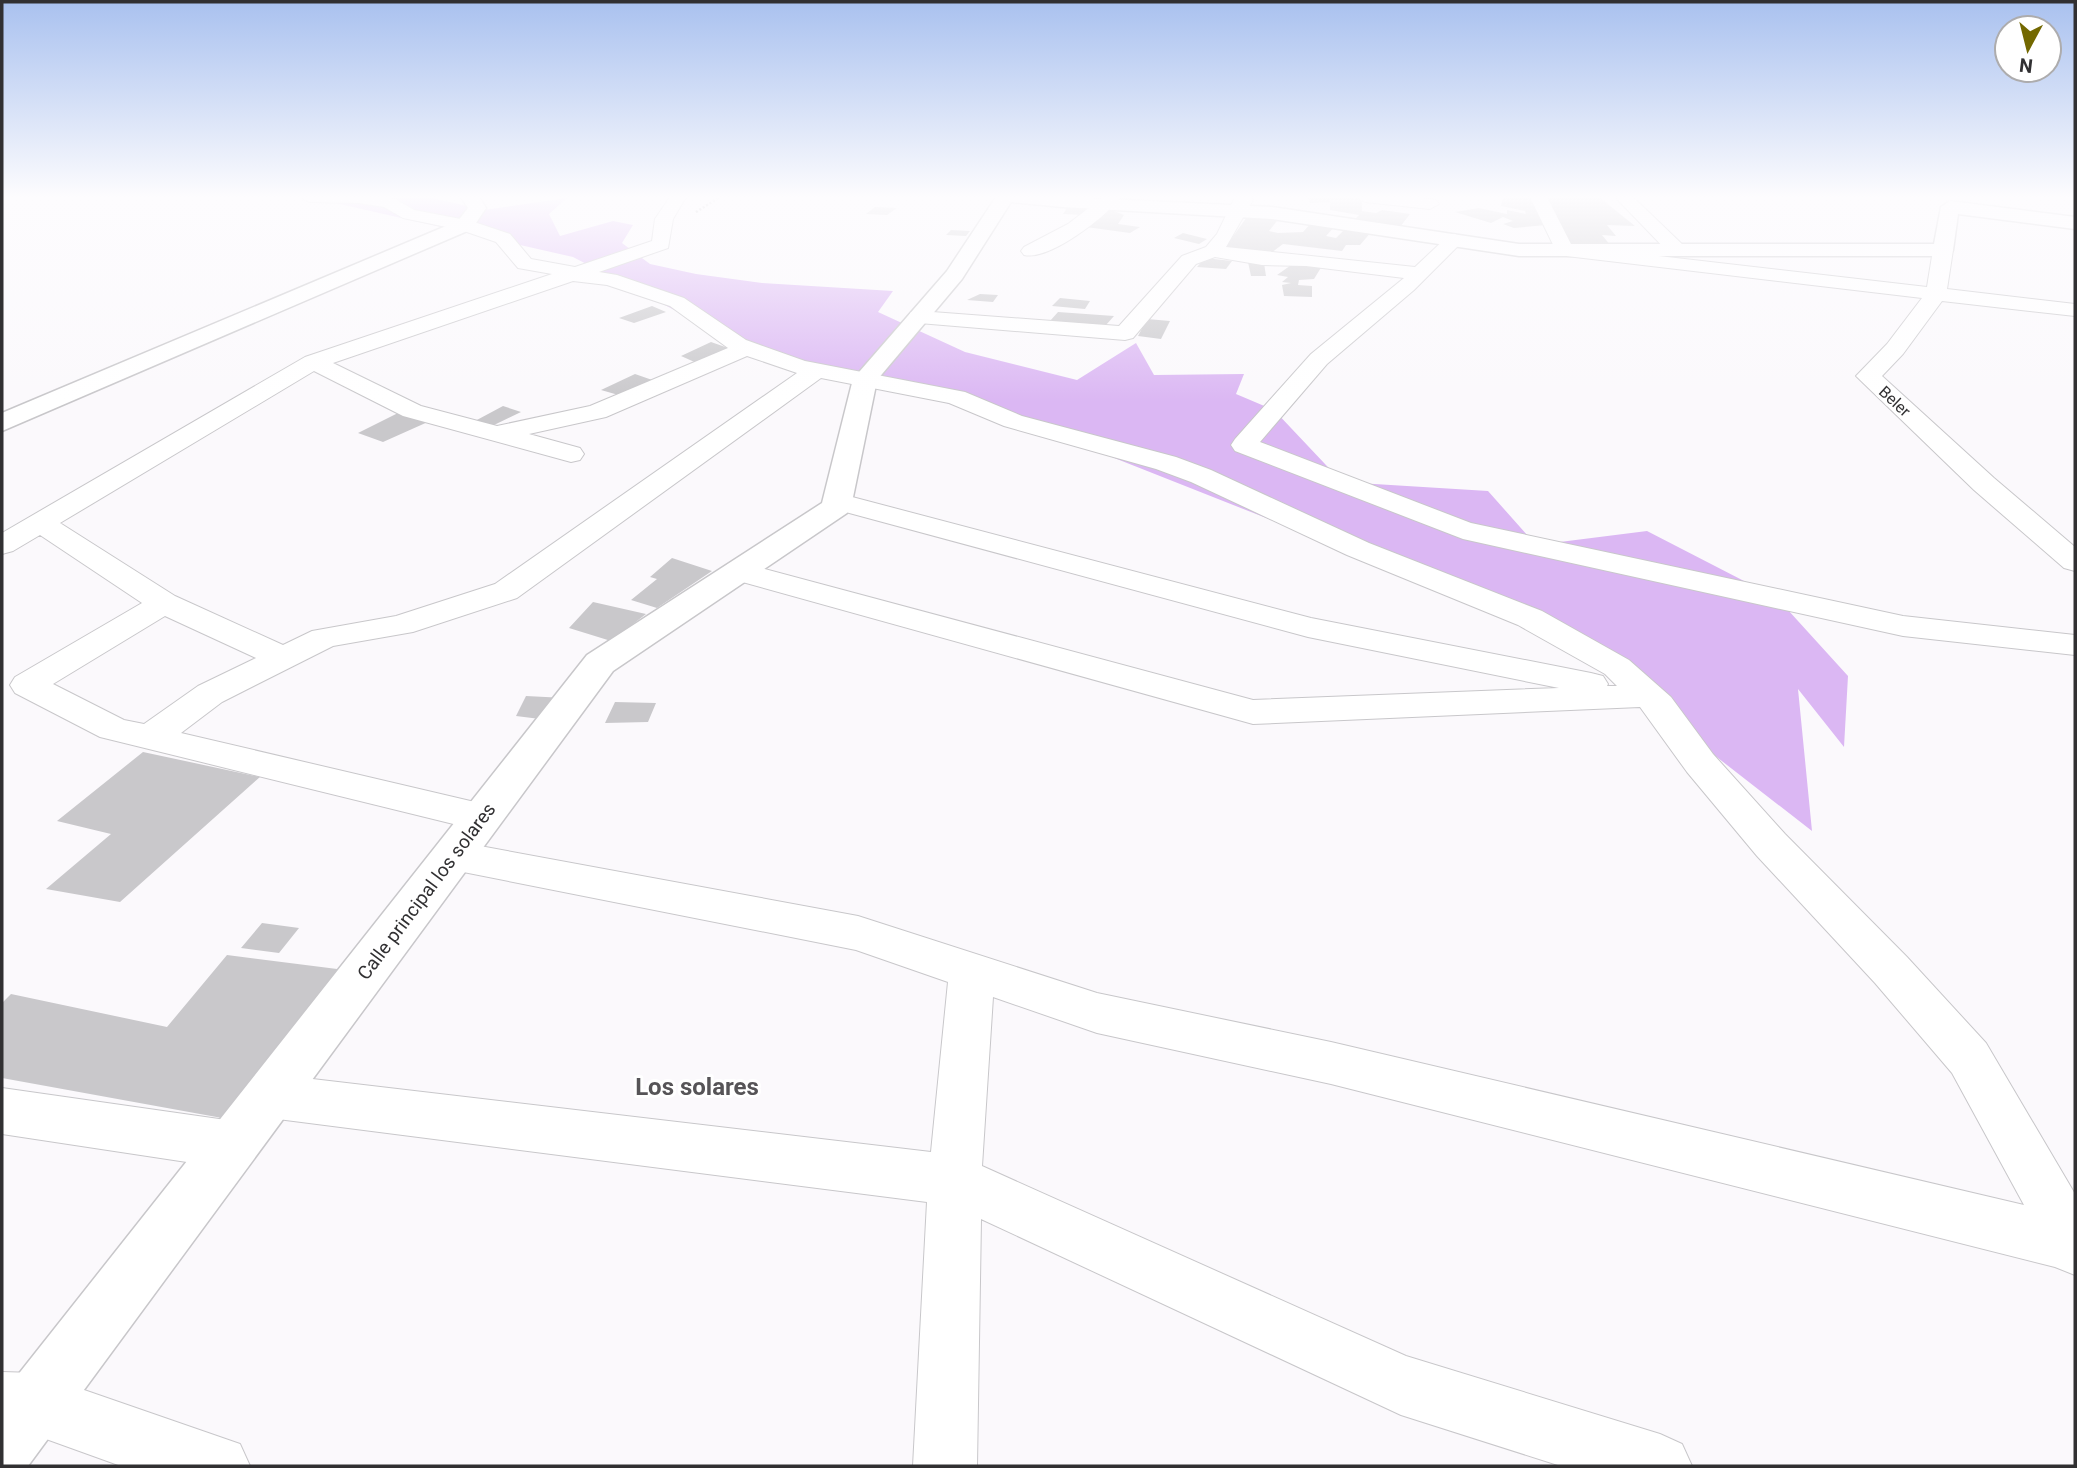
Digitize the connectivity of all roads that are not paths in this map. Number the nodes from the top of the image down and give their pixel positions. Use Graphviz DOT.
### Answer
graph roads {
  1 [pos="347,266"];
  2 [pos="534,266"];
  3 [pos="601,266"];
  4 [pos="962,266"];
  5 [pos="1184,266"];
  6 [pos="1351,266"];
  7 [pos="1429,266"];
  8 [pos="1690,266"];
  9 [pos="1941,266"];
  10 [pos="1420,274"];
  11 [pos="575,275"];
  12 [pos="1936,294"];
  13 [pos="2075,310"];
  14 [pos="919,317"];
  15 [pos="747,348"];
  16 [pos="313,362"];
  17 [pos="817,370"];
  18 [pos="865,379"];
  19 [pos="2,423"];
  20 [pos="496,433"];
  21 [pos="571,454"];
  22 [pos="837,501"];
  23 [pos="41,523"];
  24 [pos="2,545"];
  25 [pos="2075,562"];
  26 [pos="739,570"];
  27 [pos="164,603"];
  28 [pos="2075,645"];
  29 [pos="283,658"];
  30 [pos="1647,696"];
  31 [pos="150,738"];
  32 [pos="482,817"];
  33 [pos="453,856"];
  34 [pos="972,971"];
  35 [pos="270,1096"];
  36 [pos="2,1111"];
  37 [pos="233,1145"];
  38 [pos="955,1180"];
  39 [pos="2074,1246"];
  40 [pos="13,1418"];
  41 [pos="218,1466"];
  42 [pos="945,1466"];
  43 [pos="1660,1466"];
  1 -- 19 [label="main road"];
  2 -- 11 [label="street"];
  3 -- 11 [label="street"];
  4 -- 14 [label="main road"];
  5 -- 14 [label="street"];
  6 -- 10 [label="street"];
  7 -- 10 [label="street"];
  8 -- 12 [label="street"];
  9 -- 12 [label="street, Beler"];
  10 -- 28 [label="street"];
  11 -- 15 [label="street"];
  11 -- 16 [label="street"];
  12 -- 13 [label="street"];
  12 -- 25 [label="street, Beler"];
  14 -- 18 [label="main road"];
  15 -- 17 [label="street"];
  15 -- 20 [label="street"];
  16 -- 20 [label="street"];
  16 -- 23 [label="street"];
  17 -- 18 [label="street"];
  17 -- 29 [label="street"];
  18 -- 22 [label="main road"];
  18 -- 30 [label="street"];
  20 -- 21 [label="street"];
  22 -- 26 [label="main road, Calle principal los solares"];
  22 -- 30 [label="street"];
  23 -- 24 [label="street"];
  23 -- 27 [label="street"];
  26 -- 30 [label="street"];
  26 -- 32 [label="main road, Calle principal los solares"];
  27 -- 29 [label="street"];
  27 -- 31 [label="street"];
  29 -- 31 [label="street"];
  30 -- 39 [label="street"];
  31 -- 32 [label="street"];
  32 -- 33 [label="main road, Calle principal los solares"];
  33 -- 34 [label="street"];
  33 -- 35 [label="main road, Calle principal los solares"];
  34 -- 38 [label="street"];
  34 -- 39 [label="street"];
  35 -- 37 [label="main road, Calle principal los solares"];
  35 -- 38 [label="street"];
  36 -- 37 [label="street"];
  37 -- 40 [label="main road, Calle principal los solares"];
  38 -- 42 [label="street"];
  38 -- 43 [label="street"];
  40 -- 41 [label="street"];
}
